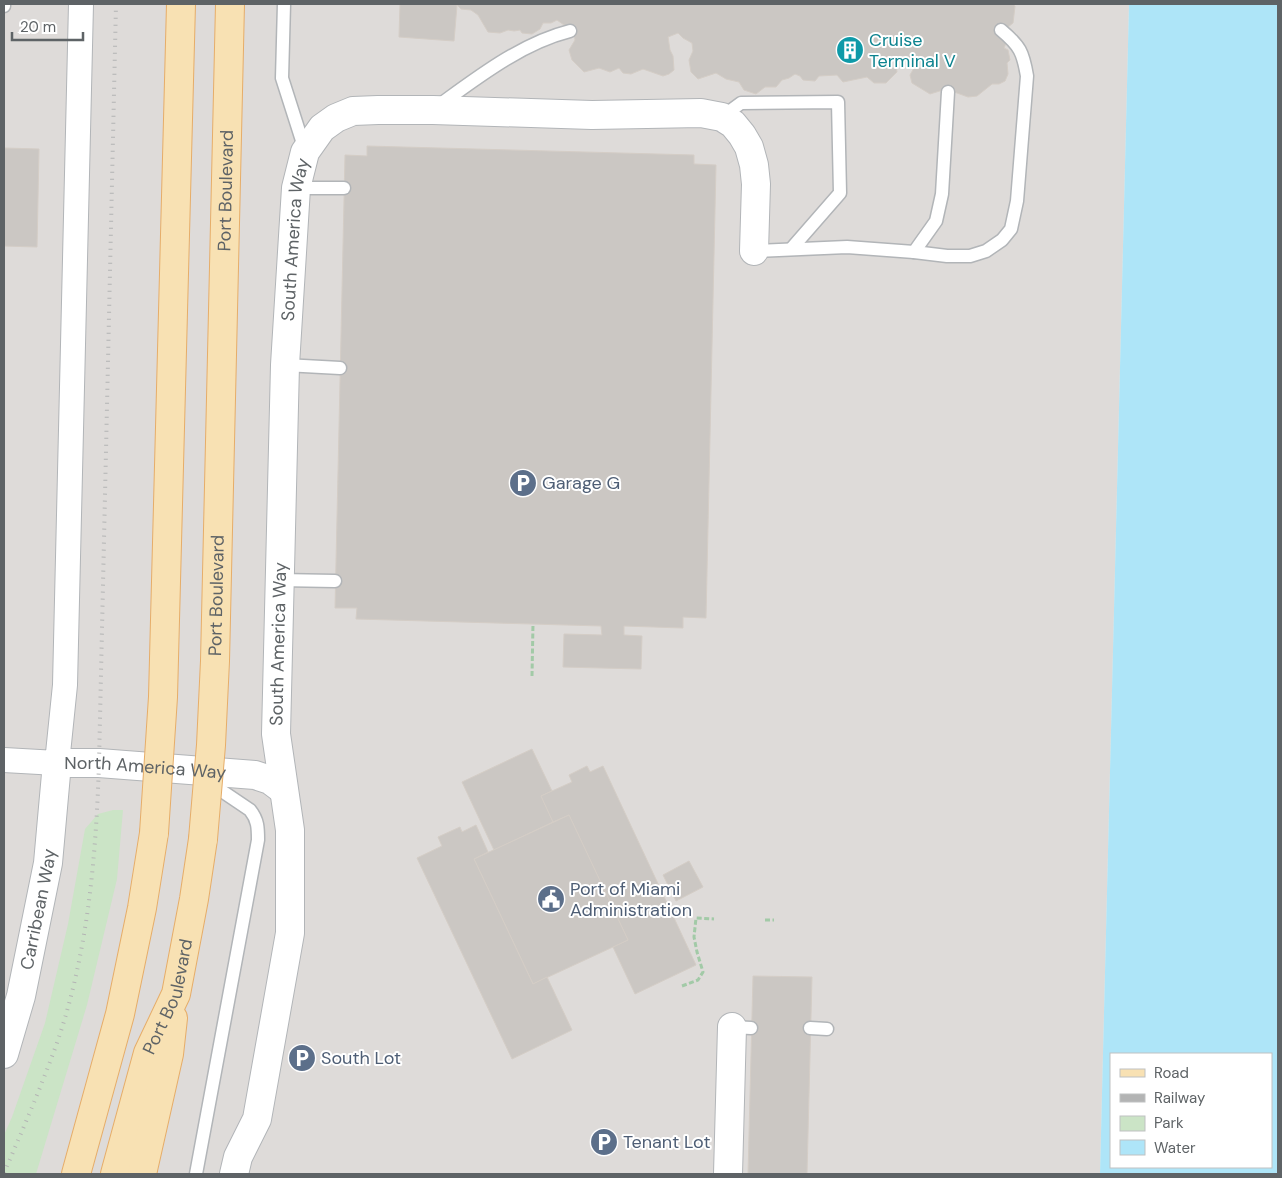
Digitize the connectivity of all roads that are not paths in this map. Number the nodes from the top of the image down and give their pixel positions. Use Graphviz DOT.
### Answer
graph roads {
  1 [pos="80,4"];
  2 [pos="181,4"];
  3 [pos="230,4"];
  4 [pos="284,4"];
  5 [pos="1001,30"];
  6 [pos="570,31"];
  7 [pos="948,92"];
  8 [pos="433,110"];
  9 [pos="732,126"];
  10 [pos="306,152"];
  11 [pos="296,188"];
  12 [pos="344,188"];
  13 [pos="792,248"];
  14 [pos="754,251"];
  15 [pos="914,252"];
  16 [pos="285,365"];
  17 [pos="340,368"];
  18 [pos="279,580"];
  19 [pos="335,581"];
  20 [pos="4,760"];
  21 [pos="57,763"];
  22 [pos="190,770"];
  23 [pos="282,789"];
  24 [pos="176,994"];
  25 [pos="9,1025"];
  26 [pos="742,1028"];
  27 [pos="810,1028"];
  28 [pos="827,1029"];
  29 [pos="4,1054"];
  30 [pos="76,1174"];
  31 [pos="114,1174"];
  32 [pos="142,1174"];
  33 [pos="196,1174"];
  34 [pos="234,1174"];
  35 [pos="728,1174"];
  1 -- 21 [label="street"];
  2 -- 30 [label="main road, bridge"];
  3 -- 24 [label="main road, Port Boulevard, bridge"];
  4 -- 10 [label="lane"];
  5 -- 15 [label="lane"];
  6 -- 8 [label="lane"];
  7 -- 15 [label="lane"];
  8 -- 9 [label="street, South America Way"];
  8 -- 10 [label="street, South America Way"];
  9 -- 13 [label="lane"];
  9 -- 14 [label="street"];
  10 -- 11 [label="street, South America Way"];
  11 -- 12 [label="lane"];
  11 -- 16 [label="street, South America Way"];
  13 -- 14 [label="lane"];
  13 -- 15 [label="lane"];
  16 -- 17 [label="lane"];
  16 -- 18 [label="street, South America Way"];
  18 -- 19 [label="lane"];
  18 -- 23 [label="street, South America Way"];
  20 -- 21 [label="street, North America Way"];
  21 -- 22 [label="street, North America Way"];
  21 -- 25 [label="street, Carribean Way"];
  22 -- 23 [label="street, North America Way"];
  22 -- 33 [label="lane"];
  23 -- 34 [label="street, South America Way"];
  24 -- 31 [label="main road, Port Boulevard"];
  24 -- 32 [label="main road"];
  25 -- 29 [label="street, Carribean Way"];
  26 -- 35 [label="street"];
  27 -- 28 [label="lane"];
}
